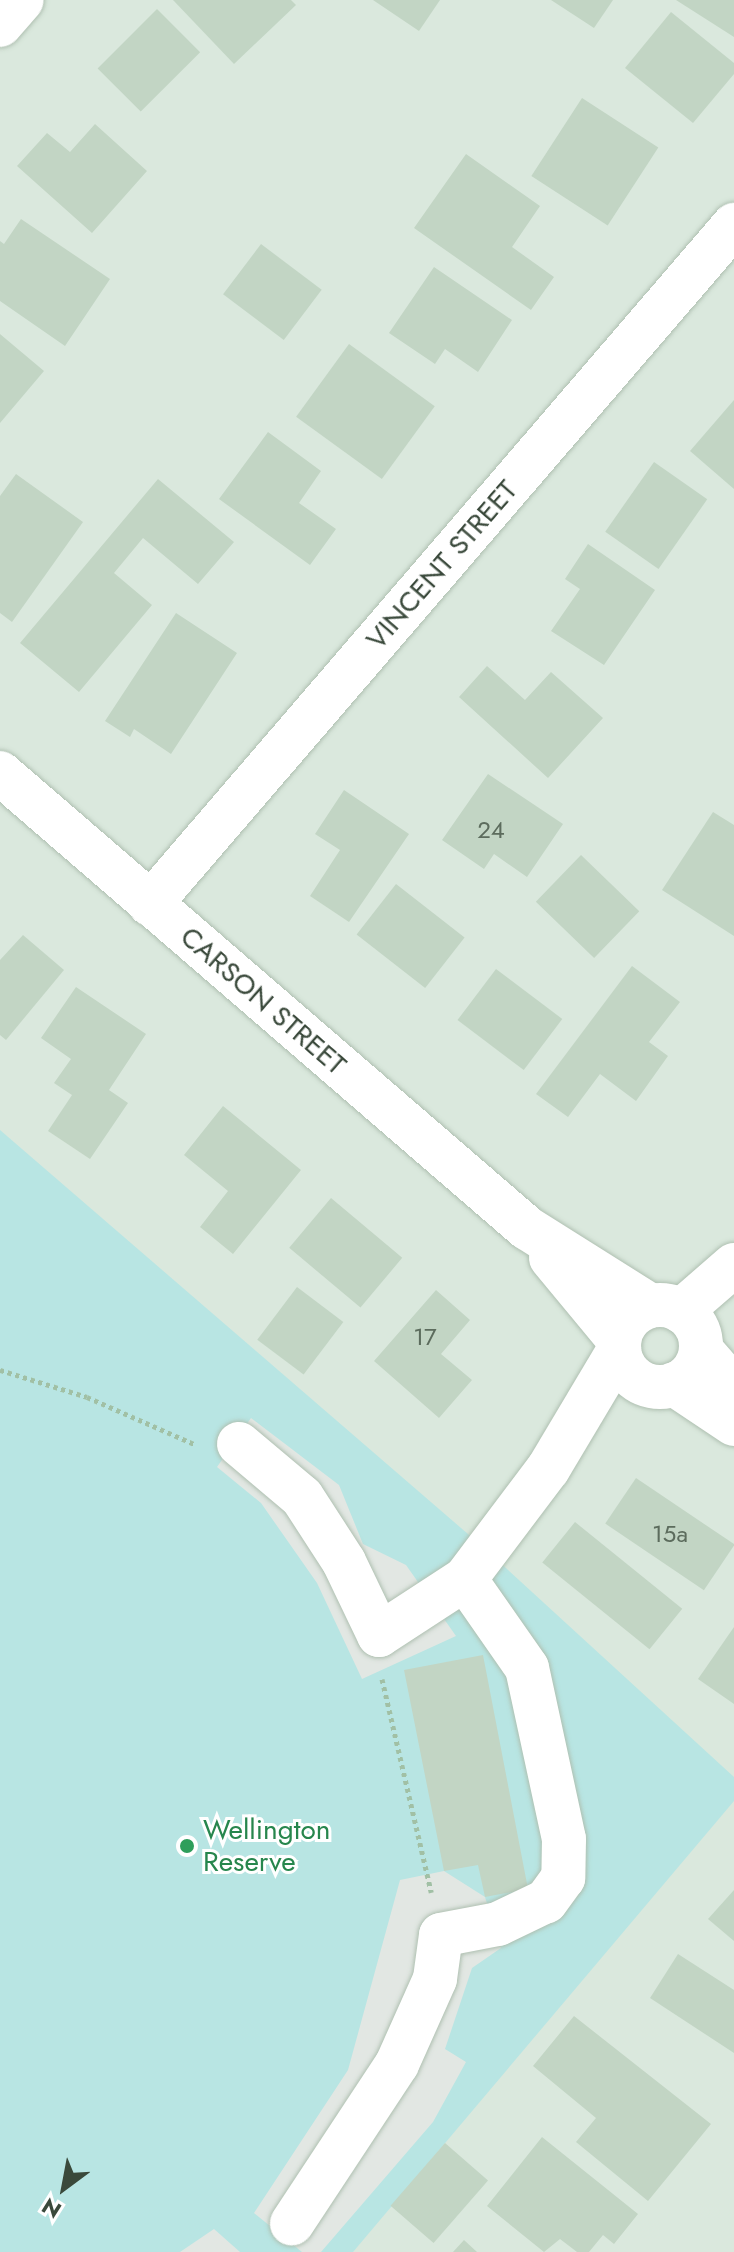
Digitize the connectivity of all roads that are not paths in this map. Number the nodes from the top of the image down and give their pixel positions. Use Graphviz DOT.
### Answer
graph roads {
  1 [pos="22,0"];
  2 [pos="0,25"];
  3 [pos="734,225"];
  4 [pos="0,773"];
  5 [pos="150,904"];
  6 [pos="527,1228"];
  7 [pos="734,1265"];
  8 [pos="734,1291"];
  9 [pos="683,1327"];
  10 [pos="639,1364"];
  11 [pos="734,1388"];
  12 [pos="734,1424"];
  13 [pos="225,1448"];
  14 [pos="465,1579"];
  15 [pos="292,2223"];
  1 -- 2 [label="street"];
  3 -- 5 [label="street, VINCENT STREET"];
  4 -- 5 [label="street, CARSON STREET"];
  5 -- 6 [label="street, CARSON STREET"];
  6 -- 9 [label="street, CARSON STREET"];
  6 -- 10 [label="street, CARSON STREET"];
  7 -- 9 [label="street"];
  8 -- 9 [label="street"];
  9 -- 10 [label="street"];
  9 -- 10 [label="street"];
  9 -- 11 [label="street, CARSON STREET"];
  10 -- 12 [label="street, CARSON STREET"];
  10 -- 14 [label="street"];
  13 -- 14 [label="street"];
  14 -- 15 [label="street"];
}
